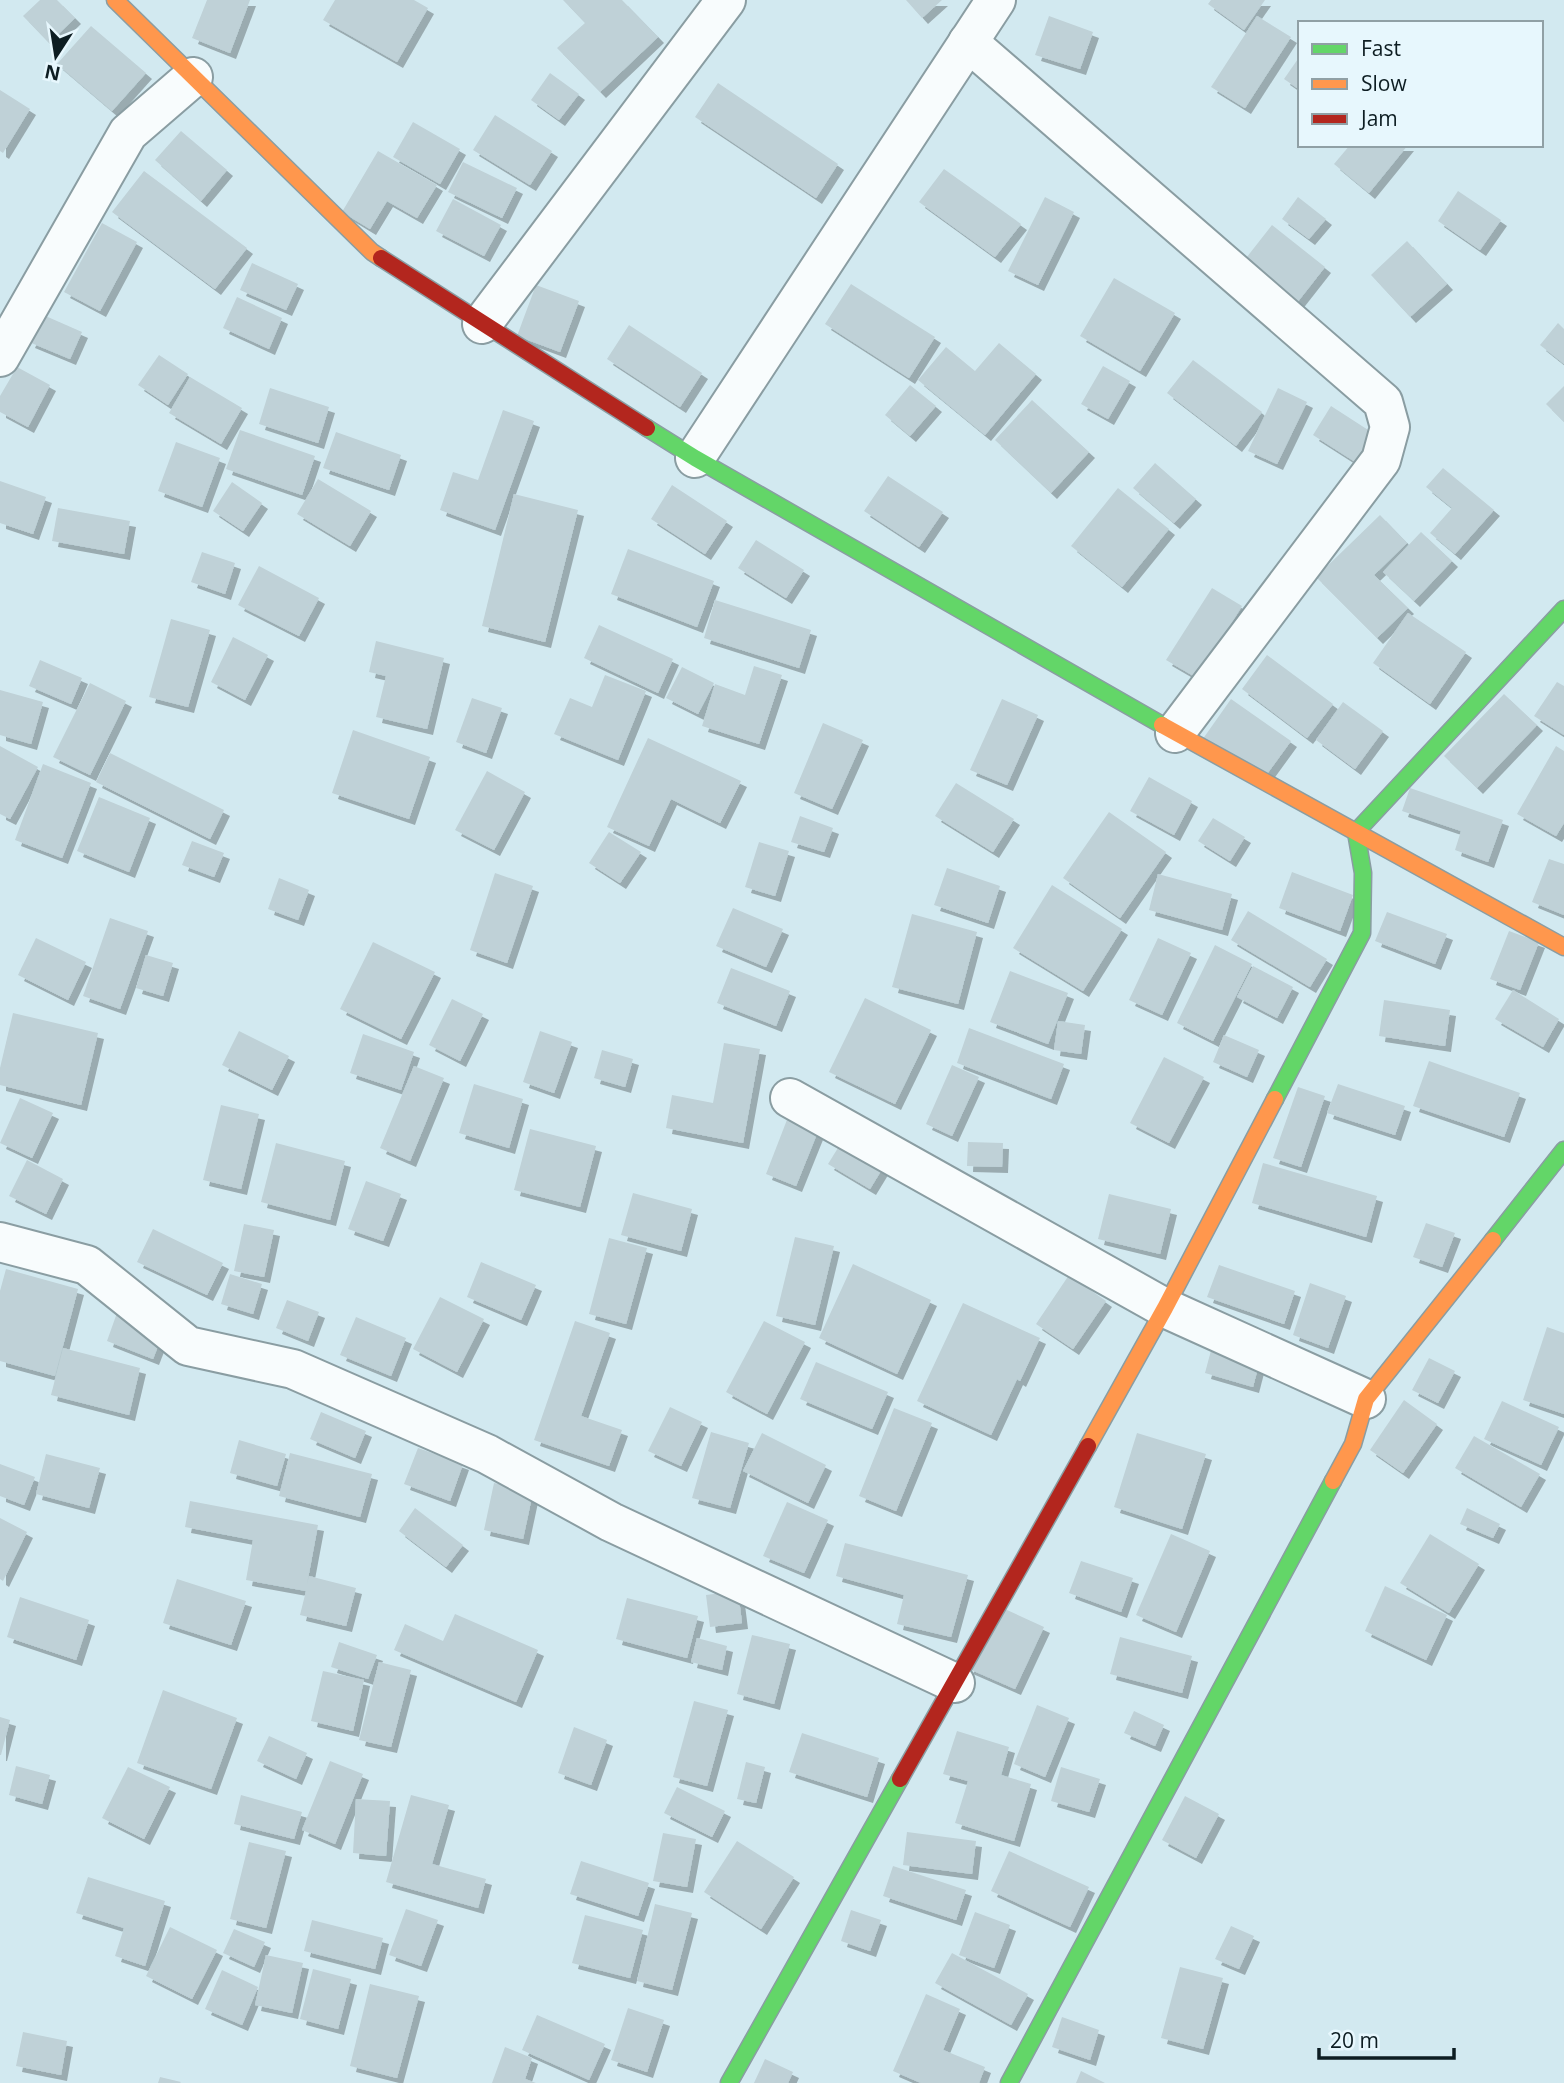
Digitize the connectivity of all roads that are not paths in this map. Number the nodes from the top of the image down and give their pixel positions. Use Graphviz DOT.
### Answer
graph roads {
  1 [pos="115,0"];
  2 [pos="726,0"];
  3 [pos="996,0"];
  4 [pos="968,42"];
  5 [pos="193,77"];
  6 [pos="482,324"];
  7 [pos="0,357"];
  8 [pos="695,458"];
  9 [pos="1564,609"];
  10 [pos="1175,733"];
  11 [pos="1356,832"];
  12 [pos="1564,947"];
  13 [pos="790,1098"];
  14 [pos="1564,1150"];
  15 [pos="0,1242"];
  16 [pos="1165,1308"];
  17 [pos="1366,1399"];
  18 [pos="955,1683"];
  19 [pos="729,2083"];
  20 [pos="1009,2083"];
  1 -- 5 [label="street"];
  2 -- 6 [label="street"];
  3 -- 4 [label="street"];
  4 -- 8 [label="street"];
  4 -- 10 [label="street"];
  5 -- 6 [label="street"];
  5 -- 7 [label="street"];
  6 -- 8 [label="street"];
  8 -- 10 [label="street"];
  9 -- 11 [label="street"];
  10 -- 11 [label="street"];
  11 -- 12 [label="street"];
  11 -- 16 [label="street"];
  13 -- 16 [label="street"];
  14 -- 17 [label="street"];
  15 -- 18 [label="street"];
  16 -- 17 [label="street"];
  16 -- 18 [label="street"];
  17 -- 20 [label="street"];
  18 -- 19 [label="street"];
}
